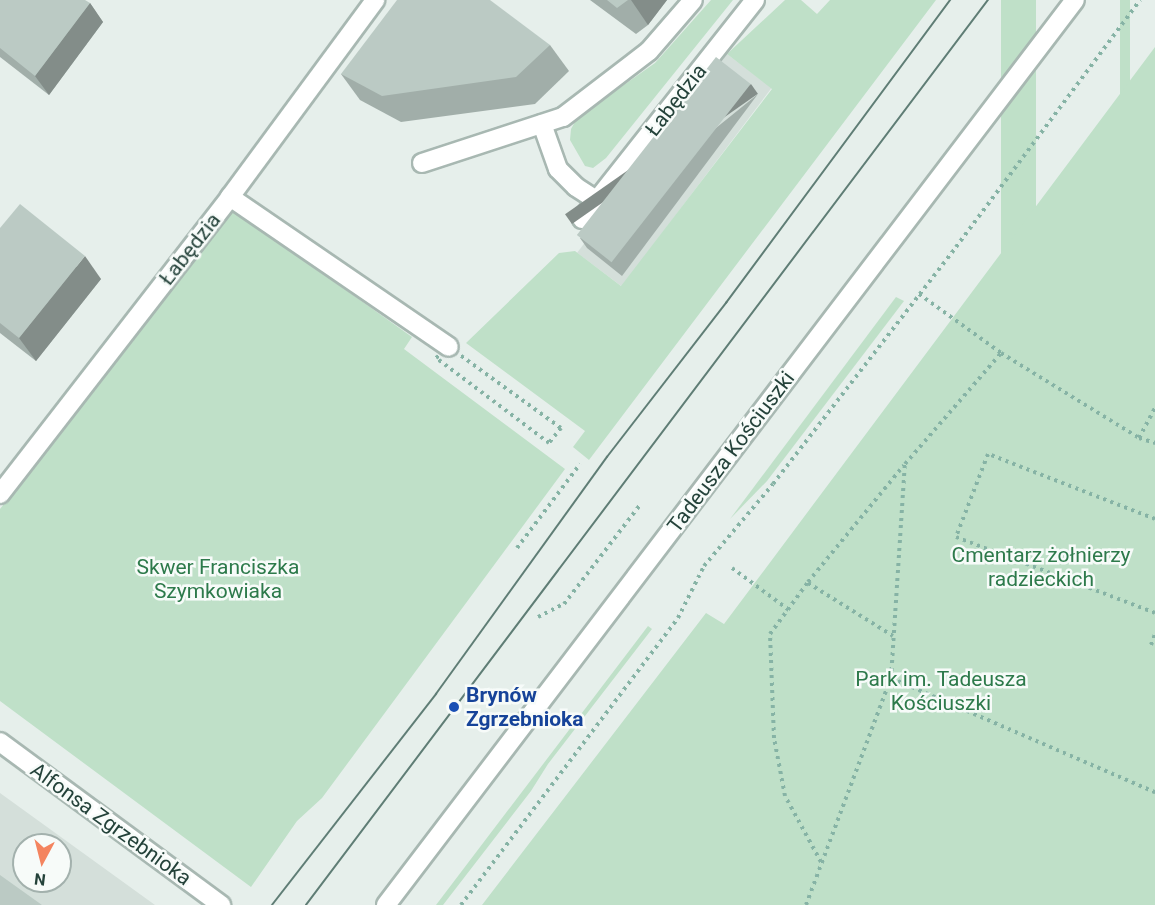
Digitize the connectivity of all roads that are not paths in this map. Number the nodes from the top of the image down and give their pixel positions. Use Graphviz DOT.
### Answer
graph roads {
  1 [pos="375,0"];
  2 [pos="693,0"];
  3 [pos="755,0"];
  4 [pos="1075,0"];
  5 [pos="542,124"];
  6 [pos="422,163"];
  7 [pos="230,197"];
  8 [pos="596,200"];
  9 [pos="582,219"];
  10 [pos="443,353"];
  11 [pos="0,494"];
  12 [pos="0,742"];
  13 [pos="221,905"];
  14 [pos="386,905"];
  1 -- 7 [label="street, Łabędzia"];
  2 -- 5 [label="street"];
  3 -- 8 [label="street, Łabędzia"];
  4 -- 14 [label="street, Tadeusza Kościuszki"];
  5 -- 6 [label="street"];
  5 -- 8 [label="street"];
  7 -- 10 [label="street"];
  7 -- 11 [label="street, Łabędzia"];
  8 -- 9 [label="street, Łabędzia"];
  12 -- 13 [label="street, Alfonsa Zgrzebnioka"];
}
